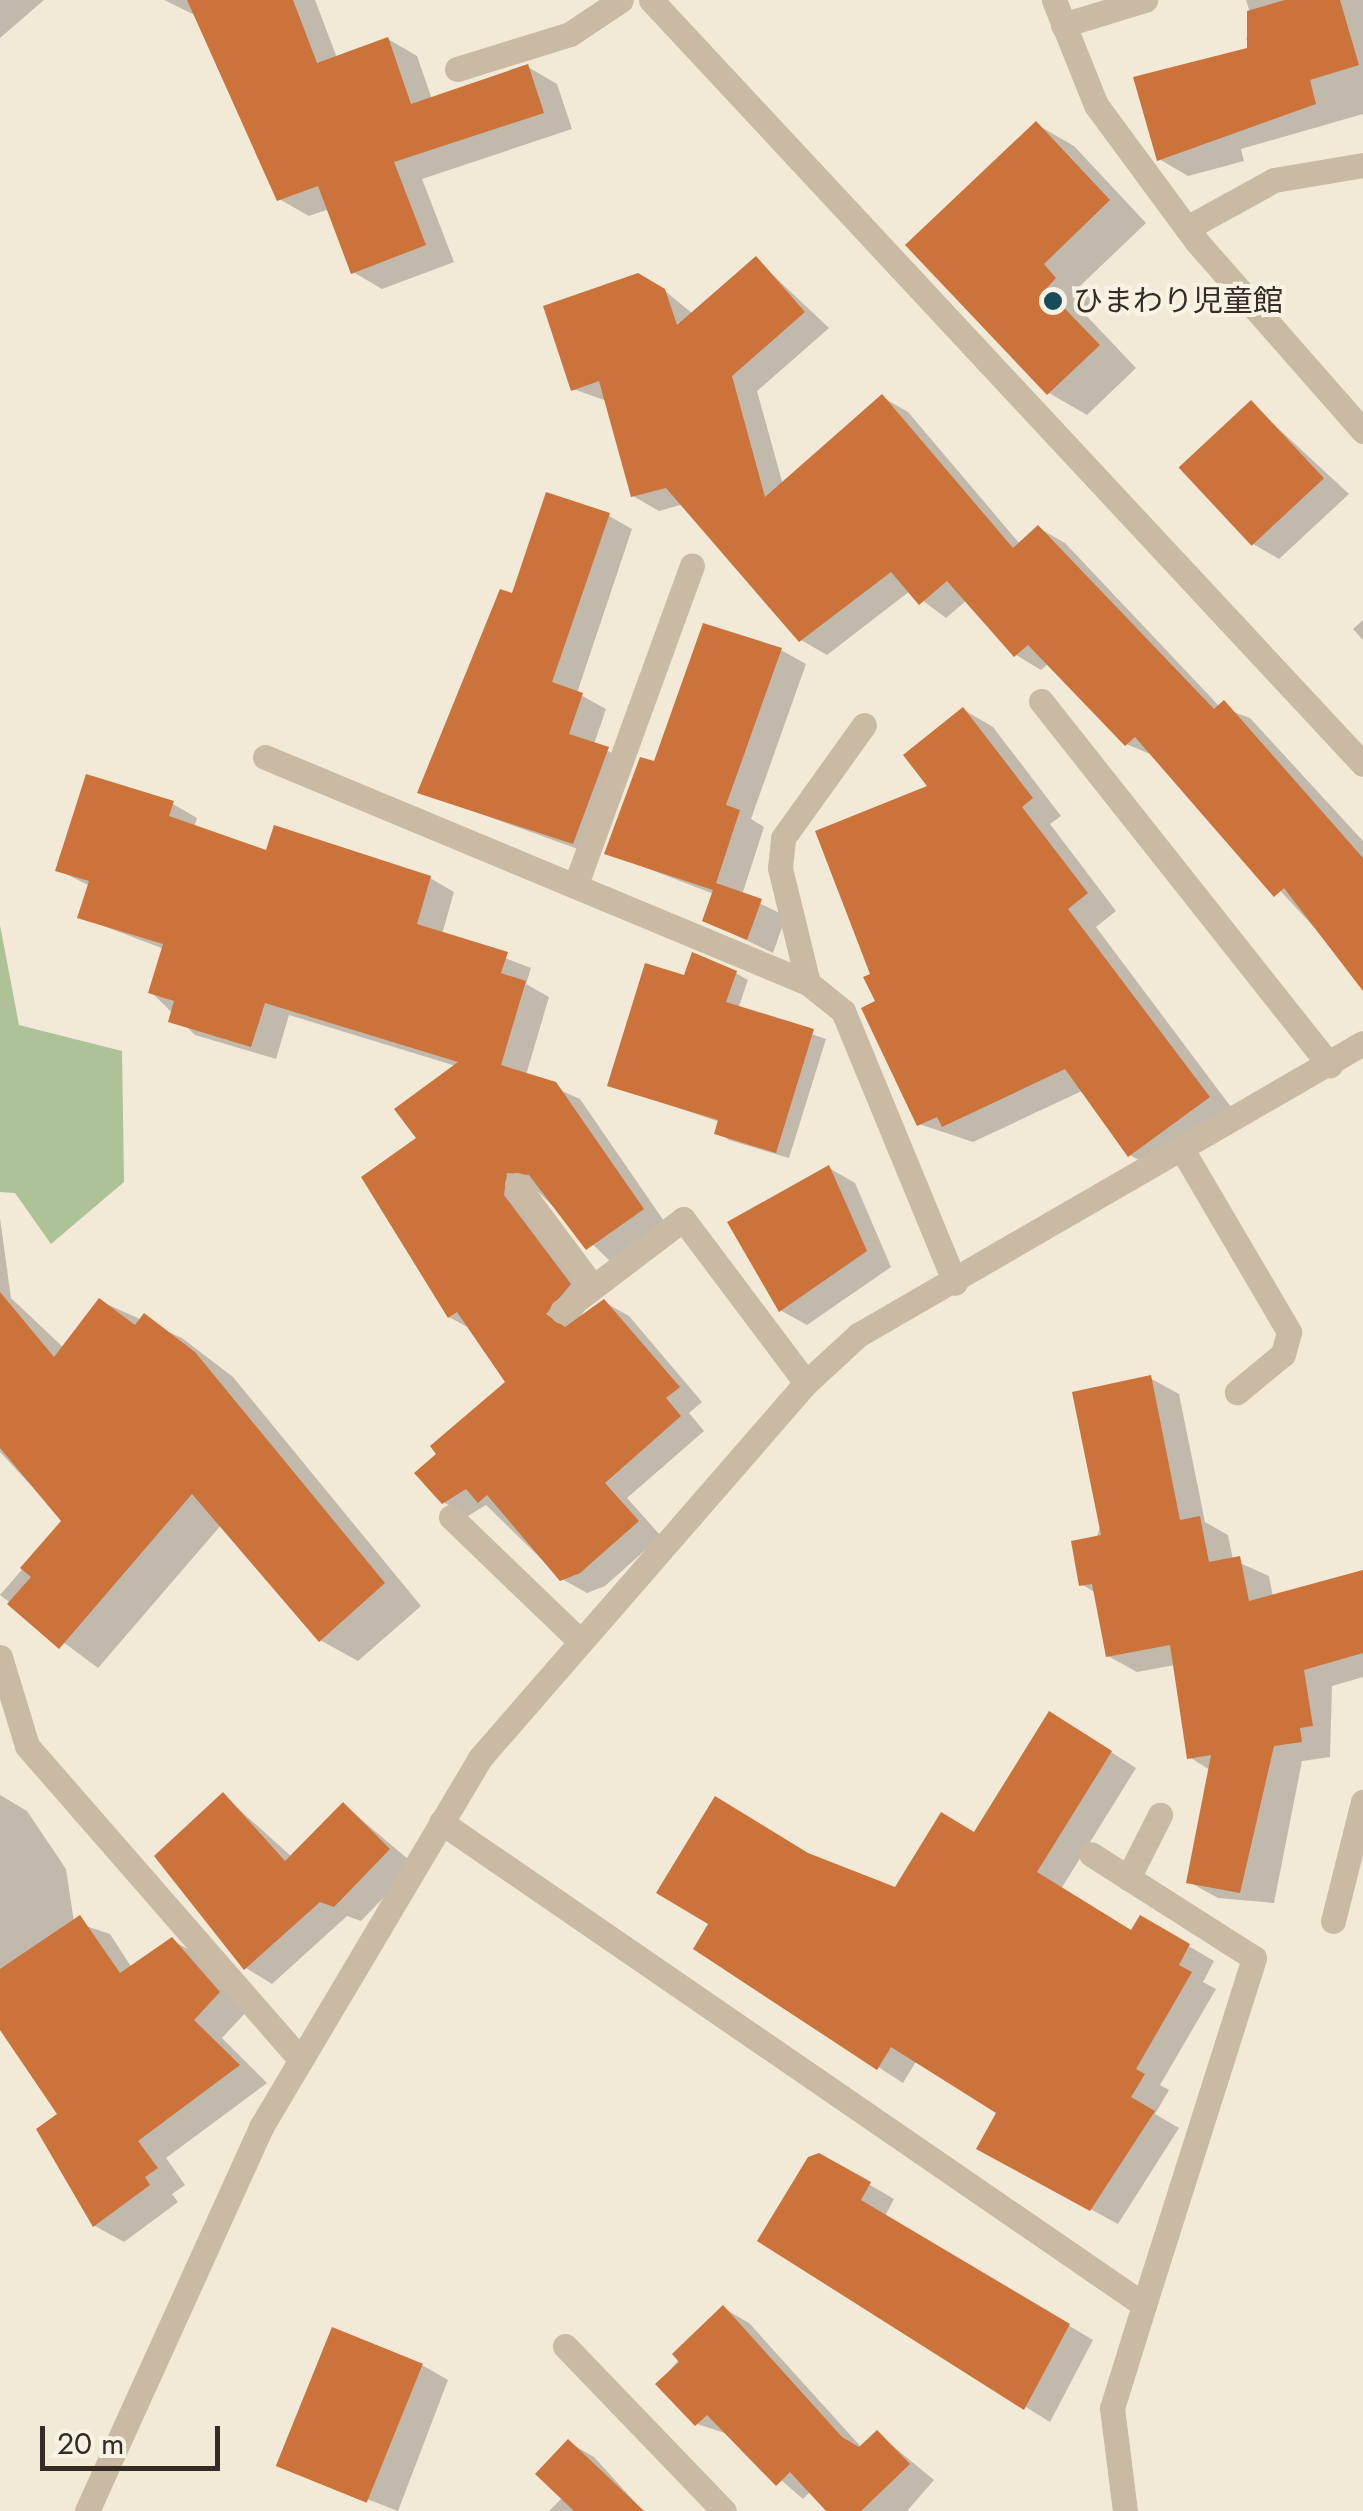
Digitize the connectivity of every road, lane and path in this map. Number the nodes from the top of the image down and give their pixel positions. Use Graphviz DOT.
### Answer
graph roads {
  1 [pos="621,0"];
  2 [pos="651,0"];
  3 [pos="1054,0"];
  4 [pos="1145,0"];
  5 [pos="1063,25"];
  6 [pos="457,69"];
  7 [pos="1363,165"];
  8 [pos="1186,228"];
  9 [pos="1363,432"];
  10 [pos="692,565"];
  11 [pos="1041,701"];
  12 [pos="864,725"];
  13 [pos="265,757"];
  14 [pos="1363,764"];
  15 [pos="576,884"];
  16 [pos="808,983"];
  17 [pos="1363,1043"];
  18 [pos="1330,1065"];
  19 [pos="1183,1151"];
  20 [pos="518,1185"];
  21 [pos="954,1282"];
  22 [pos="593,1287"];
  23 [pos="562,1311"];
  24 [pos="806,1383"];
  25 [pos="1236,1392"];
  26 [pos="451,1518"];
  27 [pos="581,1642"];
  28 [pos="0,1657"];
  29 [pos="1363,1802"];
  30 [pos="1160,1815"];
  31 [pos="441,1822"];
  32 [pos="1091,1854"];
  33 [pos="1128,1878"];
  34 [pos="1333,1921"];
  35 [pos="300,2059"];
  36 [pos="1144,2305"];
  37 [pos="565,2346"];
  38 [pos="87,2511"];
  39 [pos="724,2511"];
  40 [pos="1124,2511"];
  1 -- 6 [label="street"];
  2 -- 14 [label="street"];
  3 -- 5 [label="street"];
  4 -- 5 [label="street"];
  5 -- 8 [label="street"];
  7 -- 8 [label="street"];
  8 -- 9 [label="street"];
  10 -- 15 [label="street"];
  11 -- 18 [label="street"];
  12 -- 16 [label="street"];
  13 -- 15 [label="street"];
  15 -- 16 [label="street"];
  16 -- 21 [label="street"];
  17 -- 18 [label="street"];
  18 -- 19 [label="street"];
  19 -- 21 [label="street"];
  19 -- 25 [label="street"];
  20 -- 22 [label="street"];
  21 -- 24 [label="street"];
  22 -- 23 [label="street"];
  22 -- 24 [label="street"];
  24 -- 27 [label="street"];
  26 -- 27 [label="street"];
  27 -- 31 [label="street"];
  28 -- 35 [label="street"];
  29 -- 34 [label="street"];
  30 -- 33 [label="street"];
  31 -- 35 [label="street"];
  31 -- 36 [label="street"];
  32 -- 33 [label="street"];
  33 -- 36 [label="street"];
  35 -- 38 [label="street"];
  36 -- 40 [label="street"];
  37 -- 39 [label="street"];
}
